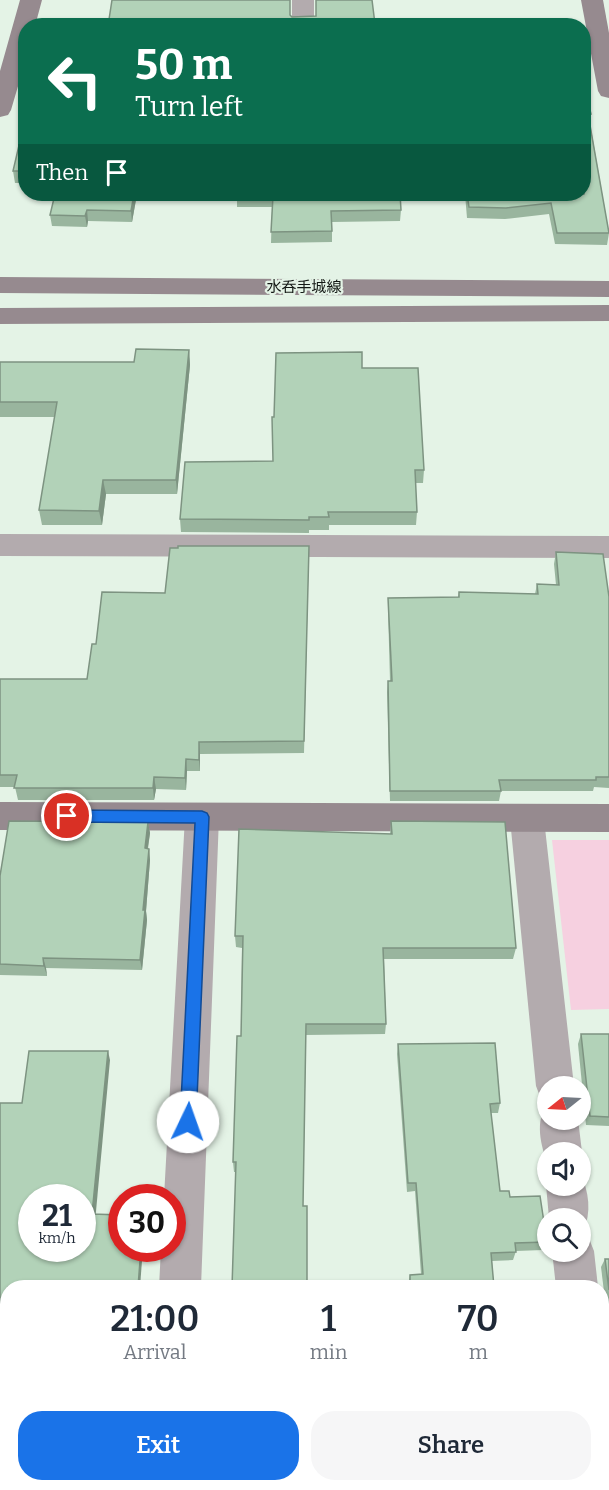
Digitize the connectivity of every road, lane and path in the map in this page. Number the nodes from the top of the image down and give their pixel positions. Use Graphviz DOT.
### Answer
graph roads {
  1 [pos="31,0"];
  2 [pos="303,0"];
  3 [pos="592,0"];
  4 [pos="26,18"];
  5 [pos="303,18"];
  6 [pos="603,24"];
  7 [pos="18,45"];
  8 [pos="603,98"];
  9 [pos="18,102"];
  10 [pos="1,104"];
  11 [pos="0,285"];
  12 [pos="609,289"];
  13 [pos="609,313"];
  14 [pos="0,316"];
  15 [pos="0,545"];
  16 [pos="609,547"];
  17 [pos="0,816"];
  18 [pos="202,817"];
  19 [pos="609,818"];
  20 [pos="527,819"];
  21 [pos="554,1076"];
  22 [pos="574,1262"];
  23 [pos="180,1280"];
  24 [pos="576,1280"];
  1 -- 4 [label="main road"];
  2 -- 5 [label="street"];
  3 -- 6 [label="main road"];
  6 -- 8 [label="main road"];
  7 -- 10 [label="main road"];
  9 -- 10 [label="main road"];
  11 -- 12 [label="main road, 水呑手城線"];
  13 -- 14 [label="main road, 水呑手城線"];
  15 -- 16 [label="street"];
  17 -- 18 [label="main road"];
  18 -- 20 [label="main road"];
  18 -- 23 [label="street"];
  19 -- 20 [label="main road"];
  20 -- 21 [label="street"];
  22 -- 24 [label="street"];
}
